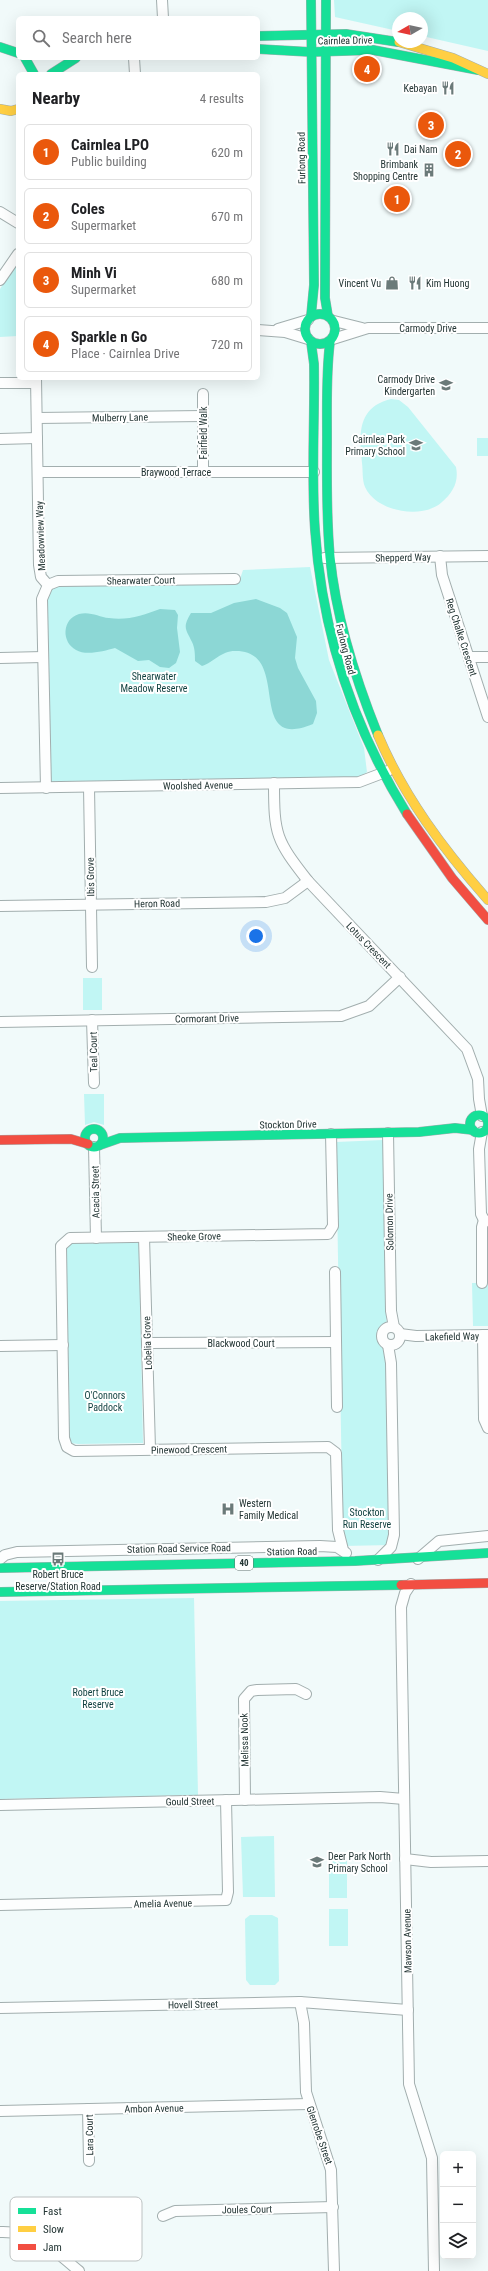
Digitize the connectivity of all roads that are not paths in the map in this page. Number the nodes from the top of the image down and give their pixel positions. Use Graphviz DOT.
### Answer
graph roads {
  1 [pos="162,0"];
  2 [pos="311,0"];
  3 [pos="326,0"];
  4 [pos="162,16"];
  5 [pos="326,34"];
  6 [pos="311,35"];
  7 [pos="260,36"];
  8 [pos="392,41"];
  9 [pos="14,42"];
  10 [pos="2,47"];
  11 [pos="419,48"];
  12 [pos="260,49"];
  13 [pos="327,50"];
  14 [pos="16,52"];
  15 [pos="311,52"];
  16 [pos="26,60"];
  17 [pos="73,60"];
  18 [pos="135,60"];
  19 [pos="478,70"];
  20 [pos="33,72"];
  21 [pos="54,72"];
  22 [pos="135,72"];
  23 [pos="488,74"];
  24 [pos="0,212"];
  25 [pos="16,222"];
  26 [pos="326,224"];
  27 [pos="313,236"];
  28 [pos="16,257"];
  29 [pos="0,280"];
  30 [pos="310,318"];
  31 [pos="331,319"];
  32 [pos="368,328"];
  33 [pos="488,328"];
  34 [pos="263,330"];
  35 [pos="309,340"];
  36 [pos="331,340"];
  37 [pos="35,381"];
  38 [pos="0,384"];
  39 [pos="204,394"];
  40 [pos="203,416"];
  41 [pos="37,418"];
  42 [pos="37,438"];
  43 [pos="0,439"];
  44 [pos="38,472"];
  45 [pos="203,472"];
  46 [pos="314,472"];
  47 [pos="440,556"];
  48 [pos="488,556"];
  49 [pos="317,558"];
  50 [pos="330,558"];
  51 [pos="235,579"];
  52 [pos="48,585"];
  53 [pos="43,657"];
  54 [pos="469,657"];
  55 [pos="488,657"];
  56 [pos="0,658"];
  57 [pos="488,717"];
  58 [pos="394,768"];
  59 [pos="382,774"];
  60 [pos="274,783"];
  61 [pos="89,787"];
  62 [pos="0,788"];
  63 [pos="46,788"];
  64 [pos="308,881"];
  65 [pos="488,900"];
  66 [pos="91,904"];
  67 [pos="0,906"];
  68 [pos="488,920"];
  69 [pos="92,967"];
  70 [pos="400,977"];
  71 [pos="92,1020"];
  72 [pos="0,1022"];
  73 [pos="93,1083"];
  74 [pos="480,1124"];
  75 [pos="88,1132"];
  76 [pos="100,1132"];
  77 [pos="388,1133"];
  78 [pos="331,1134"];
  79 [pos="120,1138"];
  80 [pos="71,1139"];
  81 [pos="0,1140"];
  82 [pos="94,1145"];
  83 [pos="486,1221"];
  84 [pos="144,1237"];
  85 [pos="96,1238"];
  86 [pos="334,1272"];
  87 [pos="482,1283"];
  88 [pos="486,1335"];
  89 [pos="394,1336"];
  90 [pos="336,1342"];
  91 [pos="147,1343"];
  92 [pos="63,1345"];
  93 [pos="0,1346"];
  94 [pos="337,1407"];
  95 [pos="488,1428"];
  96 [pos="150,1450"];
  97 [pos="338,1530"];
  98 [pos="394,1535"];
  99 [pos="488,1536"];
  100 [pos="326,1546"];
  101 [pos="342,1550"];
  102 [pos="488,1553"];
  103 [pos="0,1559"];
  104 [pos="413,1559"];
  105 [pos="378,1560"];
  106 [pos="355,1561"];
  107 [pos="0,1568"];
  108 [pos="488,1583"];
  109 [pos="411,1584"];
  110 [pos="389,1585"];
  111 [pos="0,1592"];
  112 [pos="401,1607"];
  113 [pos="306,1694"];
  114 [pos="404,1796"];
  115 [pos="226,1800"];
  116 [pos="245,1800"];
  117 [pos="0,1804"];
  118 [pos="488,1861"];
  119 [pos="405,1863"];
  120 [pos="0,1905"];
  121 [pos="304,2002"];
  122 [pos="408,2006"];
  123 [pos="0,2008"];
  124 [pos="309,2104"];
  125 [pos="88,2109"];
  126 [pos="0,2111"];
  127 [pos="89,2161"];
  128 [pos="332,2207"];
  129 [pos="163,2216"];
  130 [pos="66,2261"];
  131 [pos="79,2271"];
  132 [pos="334,2271"];
  133 [pos="434,2271"];
  1 -- 4 [label="street"];
  2 -- 6 [label="main road, Furlong Road"];
  3 -- 5 [label="main road"];
  5 -- 6 [label="main road, Cairnlea Drive"];
  5 -- 8 [label="main road, Cairnlea Drive"];
  5 -- 13 [label="main road"];
  6 -- 7 [label="main road, Cairnlea Drive"];
  6 -- 15 [label="main road, Furlong Road"];
  9 -- 10 [label="main road"];
  10 -- 14 [label="main road"];
  11 -- 19 [label="main road, Cairnlea Drive"];
  12 -- 15 [label="main road, Cairnlea Drive"];
  13 -- 15 [label="main road, Cairnlea Drive"];
  13 -- 19 [label="main road, Cairnlea Drive"];
  13 -- 26 [label="main road"];
  15 -- 27 [label="main road, Furlong Road"];
  16 -- 20 [label="main road"];
  17 -- 21 [label="main road"];
  18 -- 22 [label="street"];
  19 -- 23 [label="main road, Cairnlea Drive"];
  24 -- 25 [label="street"];
  26 -- 27 [label="main road"];
  26 -- 31 [label="main road"];
  27 -- 30 [label="main road, Furlong Road"];
  28 -- 29 [label="street"];
  30 -- 31 [label="main road"];
  30 -- 34 [label="street"];
  30 -- 35 [label="main road"];
  31 -- 32 [label="street, Carmody Drive"];
  31 -- 36 [label="main road"];
  32 -- 33 [label="street, Carmody Drive"];
  32 -- 36 [label="street, Carmody Drive"];
  34 -- 35 [label="street"];
  35 -- 36 [label="main road"];
  35 -- 46 [label="main road, Furlong Road"];
  36 -- 50 [label="main road, Furlong Road"];
  37 -- 38 [label="street"];
  37 -- 41 [label="street, Meadowview Way"];
  39 -- 40 [label="street, Fairfield Walk"];
  40 -- 41 [label="street, Mulberry Lane"];
  40 -- 45 [label="street, Fairfield Walk"];
  41 -- 42 [label="street, Meadowview Way"];
  42 -- 43 [label="street"];
  42 -- 44 [label="street, Meadowview Way"];
  44 -- 45 [label="street, Braywood Terrace"];
  44 -- 52 [label="street, Meadowview Way"];
  45 -- 46 [label="street, Braywood Terrace"];
  46 -- 49 [label="main road, Furlong Road"];
  47 -- 48 [label="street, Shepperd Way"];
  47 -- 50 [label="street, Shepperd Way"];
  47 -- 54 [label="street, Reg Chalke Crescent"];
  49 -- 50 [label="street, Shepperd Way"];
  49 -- 59 [label="main road, Furlong Road"];
  50 -- 58 [label="main road, Furlong Road"];
  51 -- 52 [label="street, Shearwater Court"];
  52 -- 53 [label="street, Meadowview Way"];
  53 -- 56 [label="street"];
  53 -- 63 [label="street, Meadowview Way"];
  54 -- 55 [label="street"];
  54 -- 57 [label="street, Reg Chalke Crescent"];
  58 -- 59 [label="street, Woolshed Avenue"];
  58 -- 65 [label="main road, Furlong Road"];
  59 -- 60 [label="street, Woolshed Avenue"];
  59 -- 68 [label="main road, Furlong Road"];
  60 -- 61 [label="street, Woolshed Avenue"];
  60 -- 64 [label="street, Lotus Crescent"];
  61 -- 63 [label="street, Woolshed Avenue"];
  61 -- 66 [label="street, Ibis Grove"];
  62 -- 63 [label="street, Woolshed Avenue"];
  64 -- 66 [label="street, Heron Road"];
  64 -- 70 [label="street, Lotus Crescent"];
  66 -- 67 [label="street, Heron Road"];
  66 -- 69 [label="street, Ibis Grove"];
  70 -- 71 [label="street, Cormorant Drive"];
  70 -- 74 [label="street, Lotus Crescent"];
  71 -- 72 [label="street, Cormorant Drive"];
  71 -- 73 [label="street, Teal Court"];
  74 -- 77 [label="main road, Stockton Drive"];
  74 -- 83 [label="street"];
  75 -- 76 [label="main road"];
  75 -- 80 [label="main road"];
  75 -- 82 [label="main road"];
  76 -- 79 [label="main road, Stockton Drive"];
  76 -- 82 [label="main road"];
  77 -- 78 [label="main road, Stockton Drive"];
  77 -- 89 [label="street, Solomon Drive"];
  78 -- 79 [label="main road, Stockton Drive"];
  78 -- 84 [label="street, Sheoke Grove"];
  79 -- 82 [label="main road, Stockton Drive"];
  80 -- 81 [label="main road"];
  80 -- 82 [label="main road"];
  82 -- 85 [label="street, Acacia Street"];
  83 -- 87 [label="street"];
  84 -- 85 [label="street, Sheoke Grove"];
  84 -- 91 [label="street, Lobelia Grove"];
  85 -- 92 [label="street, Sheoke Grove"];
  86 -- 90 [label="street"];
  88 -- 89 [label="street, Lakefield Way"];
  88 -- 95 [label="street"];
  89 -- 98 [label="street, Solomon Drive"];
  90 -- 91 [label="street, Blackwood Court"];
  90 -- 94 [label="street"];
  91 -- 96 [label="street, Lobelia Grove"];
  92 -- 93 [label="street"];
  92 -- 96 [label="street, Pinewood Crescent"];
  96 -- 97 [label="street, Pinewood Crescent"];
  97 -- 100 [label="street"];
  97 -- 101 [label="street, Pinewood Crescent"];
  98 -- 104 [label="street, Solomon Drive"];
  98 -- 105 [label="street, Solomon Drive"];
  99 -- 104 [label="street"];
  100 -- 101 [label="street, Station Road Service Road"];
  100 -- 103 [label="street, Station Road Service Road"];
  101 -- 106 [label="street, Station Road Service Road"];
  102 -- 104 [label="main road, Station Road / 40"];
  104 -- 105 [label="main road, Station Road / 40"];
  105 -- 106 [label="main road, Station Road / 40"];
  106 -- 107 [label="main road, Station Road / 40"];
  108 -- 109 [label="main road"];
  109 -- 110 [label="main road"];
  109 -- 112 [label="street, Mawson Avenue"];
  110 -- 111 [label="main road"];
  110 -- 112 [label="street, Mawson Avenue"];
  112 -- 114 [label="street, Mawson Avenue"];
  113 -- 116 [label="street, Melissa Nook"];
  114 -- 116 [label="street, Gould Street"];
  114 -- 119 [label="street, Mawson Avenue"];
  115 -- 116 [label="street, Gould Street"];
  115 -- 117 [label="street, Gould Street"];
  115 -- 120 [label="street, Amelia Avenue"];
  118 -- 119 [label="street"];
  119 -- 122 [label="street, Mawson Avenue"];
  121 -- 122 [label="street, Hovell Street"];
  121 -- 123 [label="street, Hovell Street"];
  121 -- 124 [label="street, Glenrobe Street"];
  122 -- 133 [label="street, Mawson Avenue"];
  124 -- 125 [label="street, Ambon Avenue"];
  124 -- 128 [label="street, Glenrobe Street"];
  125 -- 126 [label="street, Ambon Avenue"];
  125 -- 127 [label="street, Lara Court"];
  128 -- 129 [label="street, Joules Court"];
  128 -- 132 [label="street, Glenrobe Street"];
  130 -- 131 [label="street"];
}
